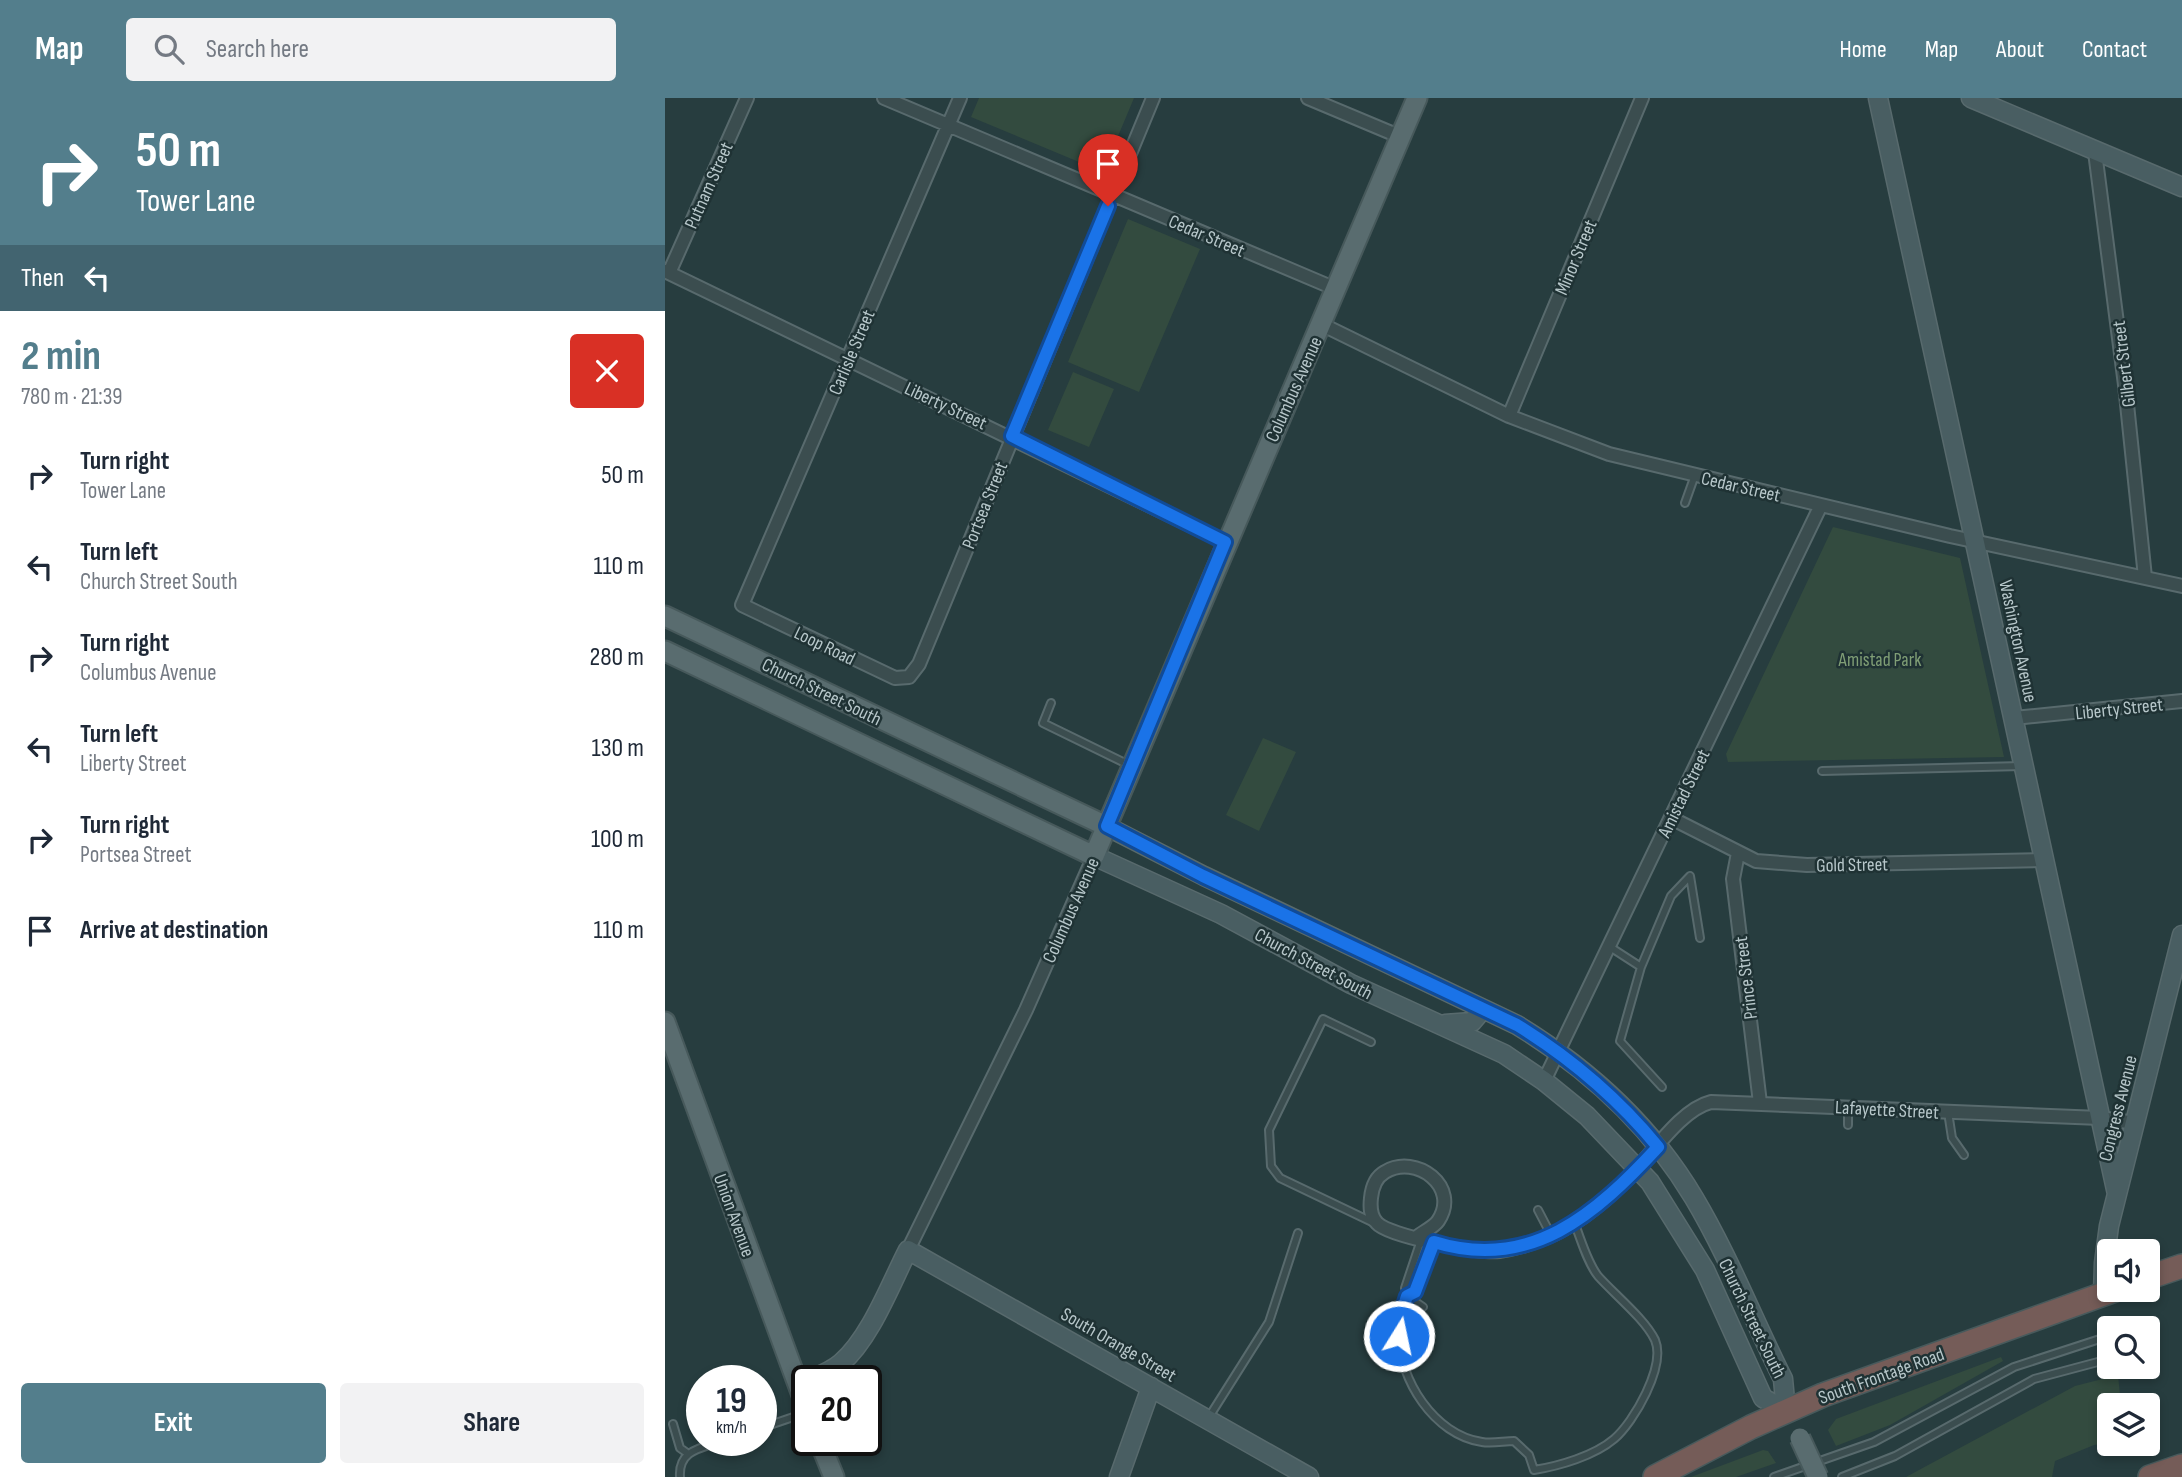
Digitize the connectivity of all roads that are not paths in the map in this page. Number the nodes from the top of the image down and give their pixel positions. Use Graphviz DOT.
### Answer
graph roads {
  1 [pos="747,98"];
  2 [pos="884,98"];
  3 [pos="960,98"];
  4 [pos="1153,98"];
  5 [pos="1308,98"];
  6 [pos="1417,98"];
  7 [pos="1642,98"];
  8 [pos="1878,98"];
  9 [pos="1971,98"];
  10 [pos="948,125"];
  11 [pos="1401,137"];
  12 [pos="2095,152"];
  13 [pos="2182,187"];
  14 [pos="1113,195"];
  15 [pos="667,272"];
  16 [pos="1336,289"];
  17 [pos="1321,324"];
  18 [pos="849,359"];
  19 [pos="1509,416"];
  20 [pos="1012,436"];
  21 [pos="1695,475"];
  22 [pos="1685,503"];
  23 [pos="1821,505"];
  24 [pos="1976,541"];
  25 [pos="1225,542"];
  26 [pos="2145,577"];
  27 [pos="2182,586"];
  28 [pos="742,605"];
  29 [pos="665,617"];
  30 [pos="665,652"];
  31 [pos="909,677"];
  32 [pos="2182,701"];
  33 [pos="1051,703"];
  34 [pos="2014,718"];
  35 [pos="1131,766"];
  36 [pos="2024,766"];
  37 [pos="1822,771"];
  38 [pos="1671,818"];
  39 [pos="1107,826"];
  40 [pos="1738,853"];
  41 [pos="1094,856"];
  42 [pos="2044,860"];
  43 [pos="2182,935"];
  44 [pos="1700,938"];
  45 [pos="1610,947"];
  46 [pos="1641,967"];
  47 [pos="1483,1009"];
  48 [pos="665,1022"];
  49 [pos="1438,1024"];
  50 [pos="1371,1042"];
  51 [pos="1560,1051"];
  52 [pos="1544,1081"];
  53 [pos="1662,1087"];
  54 [pos="1760,1103"];
  55 [pos="1848,1107"];
  56 [pos="1948,1112"];
  57 [pos="2100,1118"];
  58 [pos="2134,1123"];
  59 [pos="1848,1125"];
  60 [pos="1658,1147"];
  61 [pos="1964,1155"];
  62 [pos="1638,1168"];
  63 [pos="2117,1194"];
  64 [pos="1538,1210"];
  65 [pos="1574,1222"];
  66 [pos="1377,1224"];
  67 [pos="1299,1233"];
  68 [pos="1551,1235"];
  69 [pos="1424,1239"];
  70 [pos="2109,1239"];
  71 [pos="908,1250"];
  72 [pos="2182,1266"];
  73 [pos="2160,1274"];
  74 [pos="1407,1296"];
  75 [pos="2097,1296"];
  76 [pos="1423,1307"];
  77 [pos="1428,1327"];
  78 [pos="2097,1340"];
  79 [pos="1401,1349"];
  80 [pos="2097,1362"];
  81 [pos="797,1365"];
  82 [pos="838,1365"];
  83 [pos="1151,1387"];
  84 [pos="1786,1411"];
  85 [pos="1208,1418"];
  86 [pos="673,1424"];
  87 [pos="686,1452"];
  88 [pos="686,1454"];
  89 [pos="825,1456"];
  90 [pos="680,1477"];
  91 [pos="834,1477"];
  92 [pos="1119,1477"];
  93 [pos="1309,1477"];
  94 [pos="1655,1477"];
  95 [pos="1773,1477"];
  96 [pos="1818,1477"];
  97 [pos="1842,1477"];
  1 -- 15 [label="street, Putnam Street"];
  2 -- 10 [label="street, Cedar Street"];
  3 -- 10 [label="street, Carlisle Street"];
  4 -- 14 [label="street, Portsea Street"];
  5 -- 11 [label="street"];
  6 -- 11 [label="main road, Columbus Avenue"];
  7 -- 19 [label="street, Minor Street"];
  8 -- 24 [label="main road, Washington Avenue"];
  9 -- 12 [label="main road"];
  10 -- 14 [label="street, Cedar Street"];
  10 -- 18 [label="street, Carlisle Street"];
  11 -- 16 [label="main road, Columbus Avenue"];
  12 -- 13 [label="main road"];
  12 -- 26 [label="street, Gilbert Street"];
  14 -- 16 [label="street, Cedar Street"];
  14 -- 20 [label="street, Portsea Street"];
  15 -- 18 [label="street, Liberty Street"];
  16 -- 17 [label="main road, Columbus Avenue"];
  17 -- 19 [label="street, Cedar Street"];
  17 -- 25 [label="main road, Columbus Avenue"];
  18 -- 20 [label="street, Liberty Street"];
  18 -- 28 [label="street, Carlisle Street"];
  19 -- 21 [label="street, Cedar Street"];
  20 -- 25 [label="street, Liberty Street"];
  20 -- 31 [label="street, Portsea Street"];
  21 -- 22 [label="lane"];
  21 -- 23 [label="street, Cedar Street"];
  23 -- 24 [label="street, Cedar Street"];
  23 -- 38 [label="street, Amistad Street"];
  24 -- 26 [label="street, Cedar Street"];
  24 -- 34 [label="main road, Washington Avenue"];
  25 -- 35 [label="main road, Columbus Avenue"];
  26 -- 27 [label="street, Cedar Street"];
  28 -- 31 [label="street, Loop Road"];
  29 -- 39 [label="main road, Church Street South"];
  30 -- 41 [label="main road, Church Street South"];
  32 -- 34 [label="street, Liberty Street"];
  33 -- 35 [label="lane"];
  34 -- 36 [label="main road, Washington Avenue"];
  35 -- 39 [label="main road, Columbus Avenue"];
  36 -- 37 [label="lane"];
  36 -- 42 [label="main road, Washington Avenue"];
  38 -- 40 [label="street, Gold Street"];
  38 -- 45 [label="street, Amistad Street"];
  39 -- 41 [label="main road, Columbus Avenue"];
  39 -- 47 [label="main road, Church Street South"];
  40 -- 42 [label="street, Gold Street"];
  40 -- 54 [label="street, Prince Street"];
  41 -- 49 [label="main road, Church Street South"];
  41 -- 71 [label="street, Columbus Avenue"];
  42 -- 57 [label="main road, Washington Avenue"];
  43 -- 58 [label="main road, Congress Avenue"];
  44 -- 46 [label="lane"];
  45 -- 46 [label="lane"];
  45 -- 51 [label="street, Amistad Street"];
  46 -- 53 [label="lane"];
  47 -- 49 [label="main road"];
  47 -- 51 [label="main road, Church Street South"];
  48 -- 81 [label="main road, Union Avenue"];
  49 -- 52 [label="main road, Church Street South"];
  50 -- 66 [label="lane"];
  51 -- 52 [label="street, Amistad Street"];
  51 -- 60 [label="main road, Church Street South"];
  52 -- 62 [label="main road, Church Street South"];
  54 -- 55 [label="street, Lafayette Street"];
  54 -- 60 [label="street, Lafayette Street"];
  55 -- 56 [label="street, Lafayette Street"];
  55 -- 59 [label="lane"];
  56 -- 57 [label="street, Lafayette Street"];
  56 -- 61 [label="lane"];
  57 -- 58 [label="street, Lafayette Street"];
  57 -- 63 [label="main road, Washington Avenue"];
  58 -- 63 [label="main road, Congress Avenue"];
  60 -- 62 [label="street, Lafayette Street"];
  60 -- 84 [label="main road, Church Street South"];
  62 -- 65 [label="street, Lafayette Street"];
  62 -- 84 [label="main road, Church Street South"];
  63 -- 70 [label="main road, Congress Avenue"];
  64 -- 68 [label="lane"];
  65 -- 68 [label="street, Lafayette Street"];
  65 -- 79 [label="lane"];
  66 -- 69 [label="street"];
  66 -- 69 [label="street"];
  67 -- 85 [label="lane"];
  68 -- 69 [label="street, Lafayette Street"];
  69 -- 74 [label="lane"];
  69 -- 74 [label="lane"];
  71 -- 82 [label="main road, Columbus Avenue"];
  71 -- 83 [label="main road, South Orange Street"];
  72 -- 73 [label="highway"];
  74 -- 76 [label="lane"];
  74 -- 79 [label="lane"];
  75 -- 84 [label="highway, South Frontage Road"];
  77 -- 79 [label="lane"];
  78 -- 95 [label="lane"];
  80 -- 97 [label="lane"];
  83 -- 85 [label="main road, South Orange Street"];
  83 -- 92 [label="main road"];
  84 -- 94 [label="highway, South Frontage Road"];
  84 -- 96 [label="main road, bridge"];
  85 -- 93 [label="main road, South Orange Street"];
  86 -- 87 [label="lane"];
  88 -- 90 [label="lane"];
  89 -- 91 [label="main road"];
}
